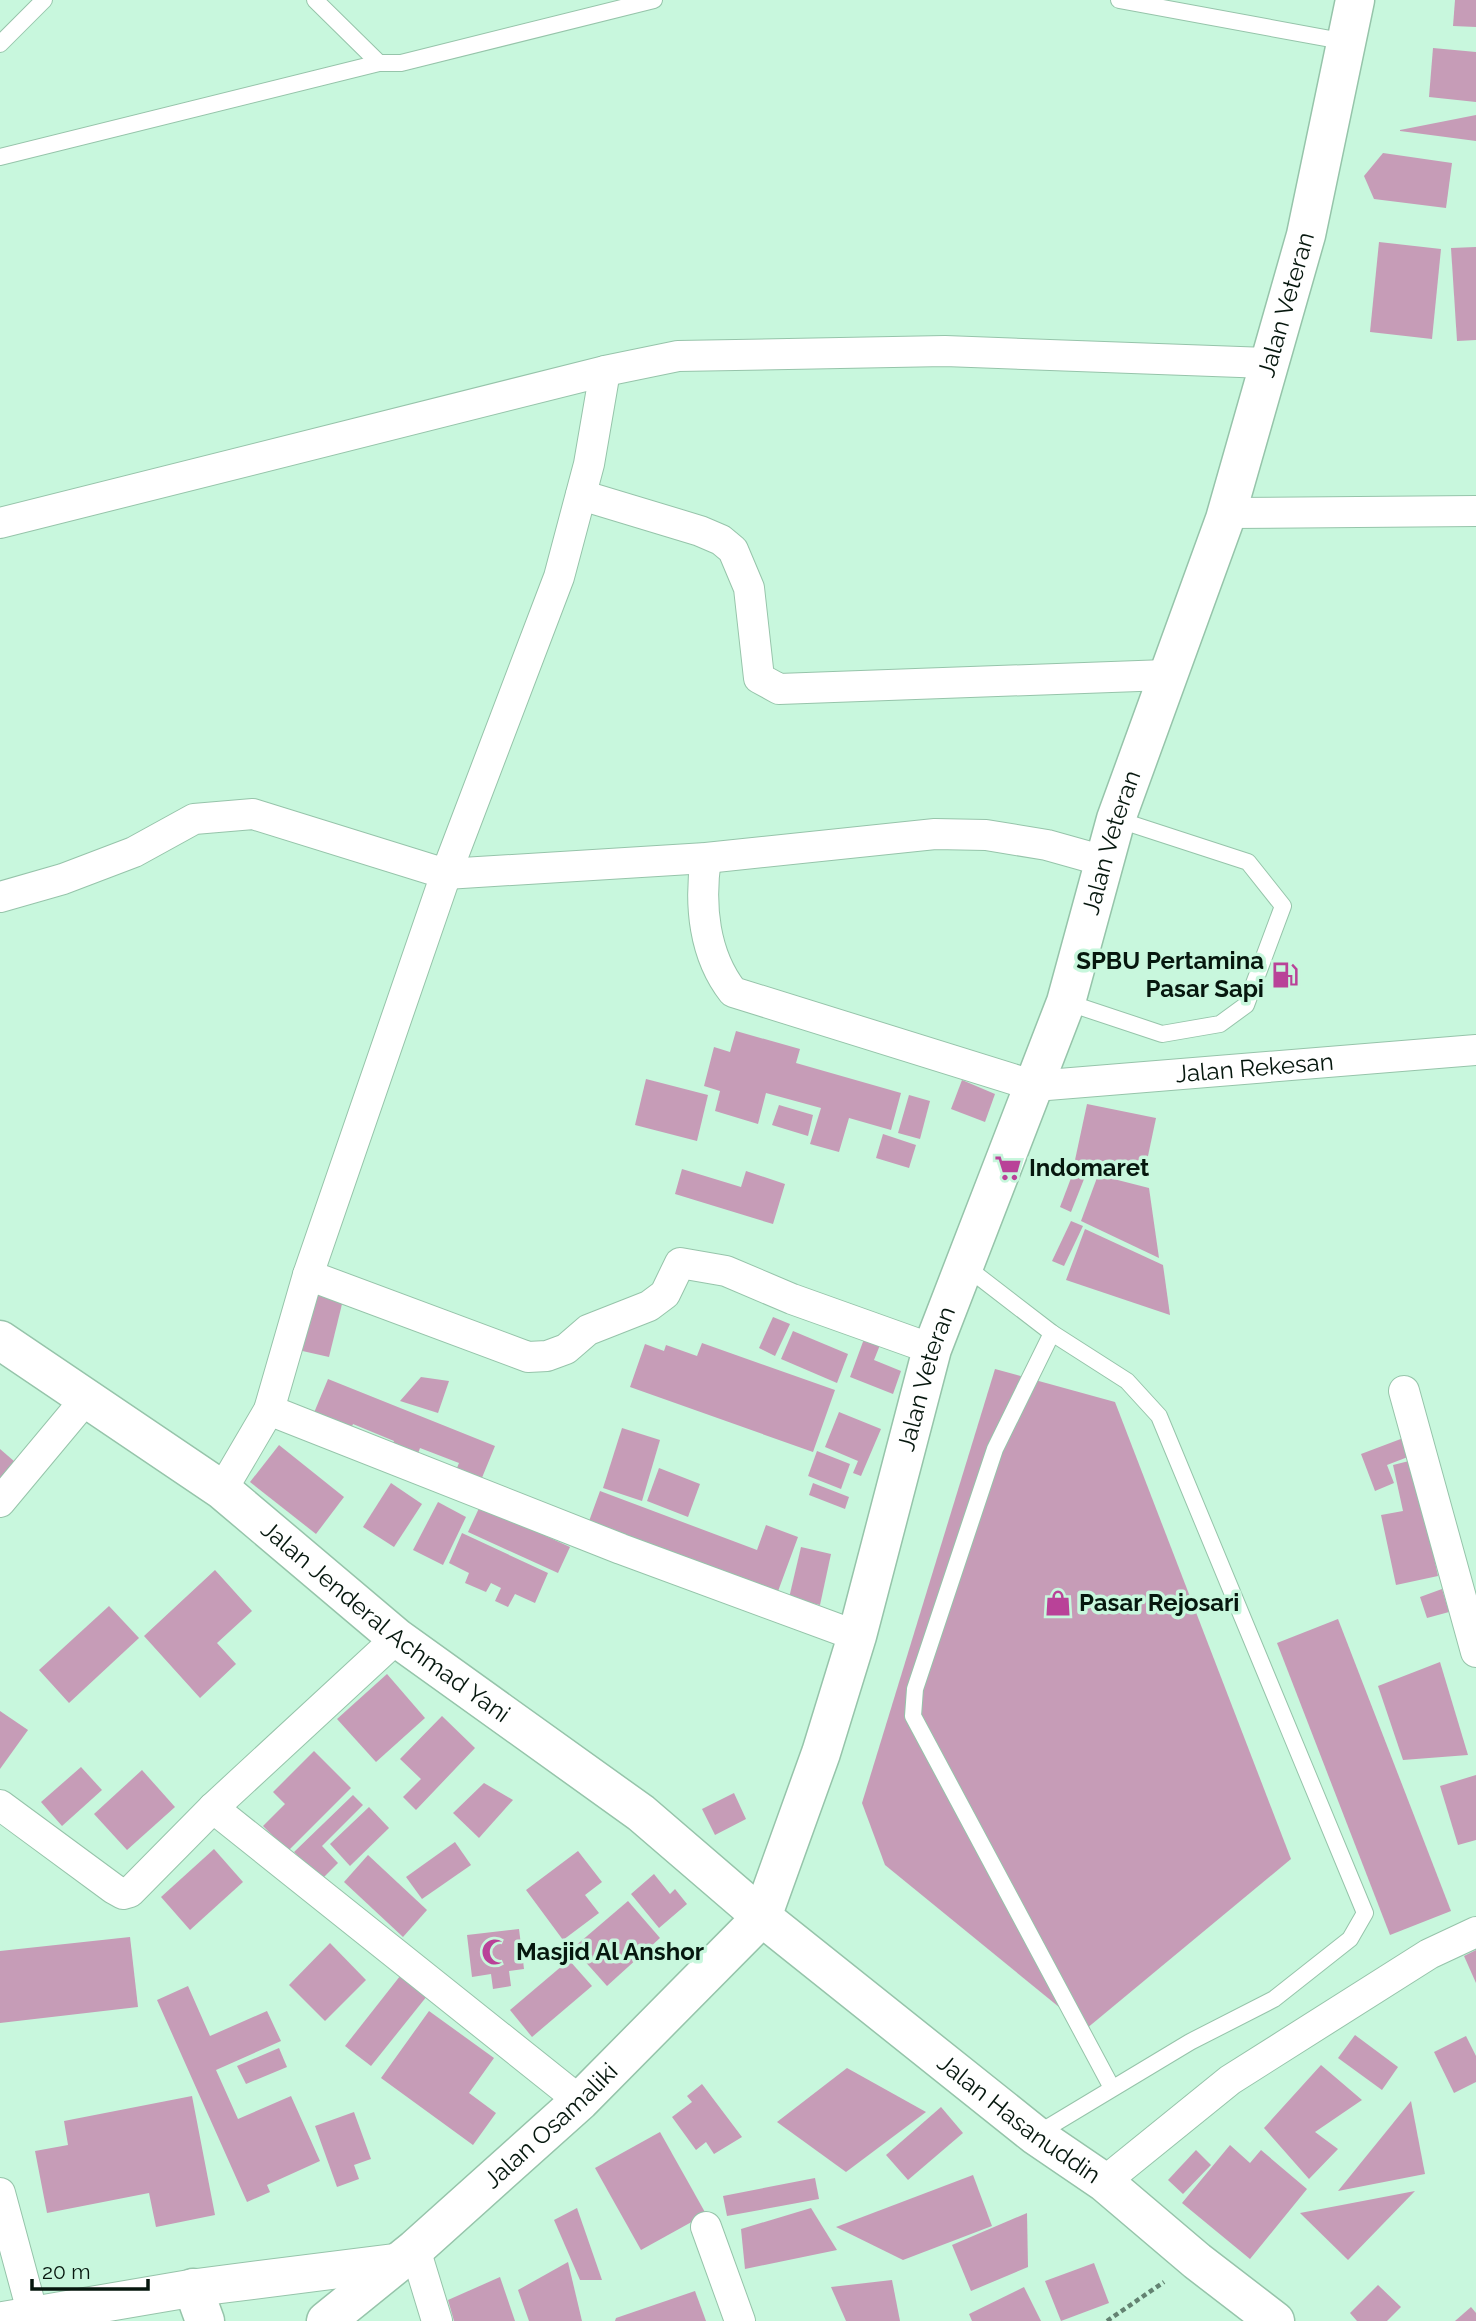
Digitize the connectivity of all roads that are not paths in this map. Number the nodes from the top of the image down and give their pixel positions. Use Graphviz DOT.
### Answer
graph roads {
  1 [pos="44,0"];
  2 [pos="315,0"];
  3 [pos="654,0"];
  4 [pos="1119,0"];
  5 [pos="1355,0"];
  6 [pos="1347,42"];
  7 [pos="0,44"];
  8 [pos="379,63"];
  9 [pos="0,157"];
  10 [pos="1267,363"];
  11 [pos="605,371"];
  12 [pos="581,495"];
  13 [pos="1476,510"];
  14 [pos="1227,513"];
  15 [pos="0,523"];
  16 [pos="1166,675"];
  17 [pos="1116,819"];
  18 [pos="706,858"];
  19 [pos="1104,861"];
  20 [pos="446,874"];
  21 [pos="0,897"];
  22 [pos="1066,1002"];
  23 [pos="1476,1050"];
  24 [pos="1035,1086"];
  25 [pos="965,1266"];
  26 [pos="308,1275"];
  27 [pos="1052,1333"];
  28 [pos="0,1340"];
  29 [pos="932,1349"];
  30 [pos="1404,1391"];
  31 [pos="85,1401"];
  32 [pos="269,1410"];
  33 [pos="222,1490"];
  34 [pos="0,1502"];
  35 [pos="857,1636"];
  36 [pos="397,1638"];
  37 [pos="1476,1652"];
  38 [pos="0,1805"];
  39 [pos="213,1808"];
  40 [pos="762,1917"];
  41 [pos="1476,1932"];
  42 [pos="1112,2088"];
  43 [pos="580,2101"];
  44 [pos="1035,2135"];
  45 [pos="1104,2182"];
  46 [pos="0,2193"];
  47 [pos="706,2227"];
  48 [pos="406,2255"];
  49 [pos="199,2305"];
  50 [pos="17,2318"];
  51 [pos="326,2321"];
  52 [pos="437,2321"];
  53 [pos="740,2321"];
  54 [pos="1275,2321"];
  1 -- 7 [label="lane"];
  2 -- 8 [label="lane"];
  3 -- 8 [label="lane"];
  4 -- 6 [label="lane"];
  5 -- 6 [label="main road, Jalan Veteran"];
  6 -- 10 [label="main road, Jalan Veteran"];
  8 -- 9 [label="lane"];
  10 -- 11 [label="street"];
  10 -- 14 [label="main road, Jalan Veteran"];
  11 -- 12 [label="street"];
  11 -- 15 [label="street"];
  12 -- 16 [label="street"];
  12 -- 20 [label="street"];
  13 -- 14 [label="street"];
  14 -- 16 [label="main road, Jalan Veteran"];
  16 -- 17 [label="main road, Jalan Veteran"];
  17 -- 19 [label="main road, Jalan Veteran"];
  17 -- 22 [label="lane"];
  18 -- 19 [label="street"];
  18 -- 20 [label="street"];
  18 -- 24 [label="street"];
  19 -- 22 [label="main road, Jalan Veteran"];
  20 -- 21 [label="street"];
  20 -- 26 [label="street"];
  22 -- 24 [label="main road, Jalan Veteran"];
  23 -- 24 [label="street, Jalan Rekesan"];
  24 -- 25 [label="main road, Jalan Veteran"];
  25 -- 27 [label="lane"];
  25 -- 29 [label="main road, Jalan Veteran"];
  26 -- 29 [label="street"];
  26 -- 32 [label="street"];
  27 -- 42 [label="lane"];
  27 -- 42 [label="lane"];
  28 -- 31 [label="main road, Jalan Jenderal Achmad Yani"];
  29 -- 35 [label="main road, Jalan Veteran"];
  30 -- 37 [label="street"];
  31 -- 33 [label="main road, Jalan Jenderal Achmad Yani"];
  31 -- 34 [label="street"];
  32 -- 33 [label="street"];
  32 -- 35 [label="street"];
  33 -- 36 [label="main road, Jalan Jenderal Achmad Yani"];
  35 -- 40 [label="main road, Jalan Veteran"];
  36 -- 39 [label="street"];
  36 -- 40 [label="main road, Jalan Jenderal Achmad Yani"];
  38 -- 39 [label="street"];
  39 -- 43 [label="street"];
  40 -- 43 [label="main road, Jalan Osamaliki"];
  40 -- 44 [label="main road, Jalan Hasanuddin"];
  41 -- 45 [label="street"];
  42 -- 44 [label="lane"];
  43 -- 48 [label="main road, Jalan Osamaliki"];
  44 -- 45 [label="main road, Jalan Hasanuddin"];
  45 -- 54 [label="main road, Jalan Hasanuddin"];
  46 -- 50 [label="street"];
  47 -- 53 [label="street"];
  48 -- 49 [label="street"];
  48 -- 51 [label="main road, Jalan Osamaliki"];
  48 -- 52 [label="street"];
  49 -- 50 [label="street"];
}
